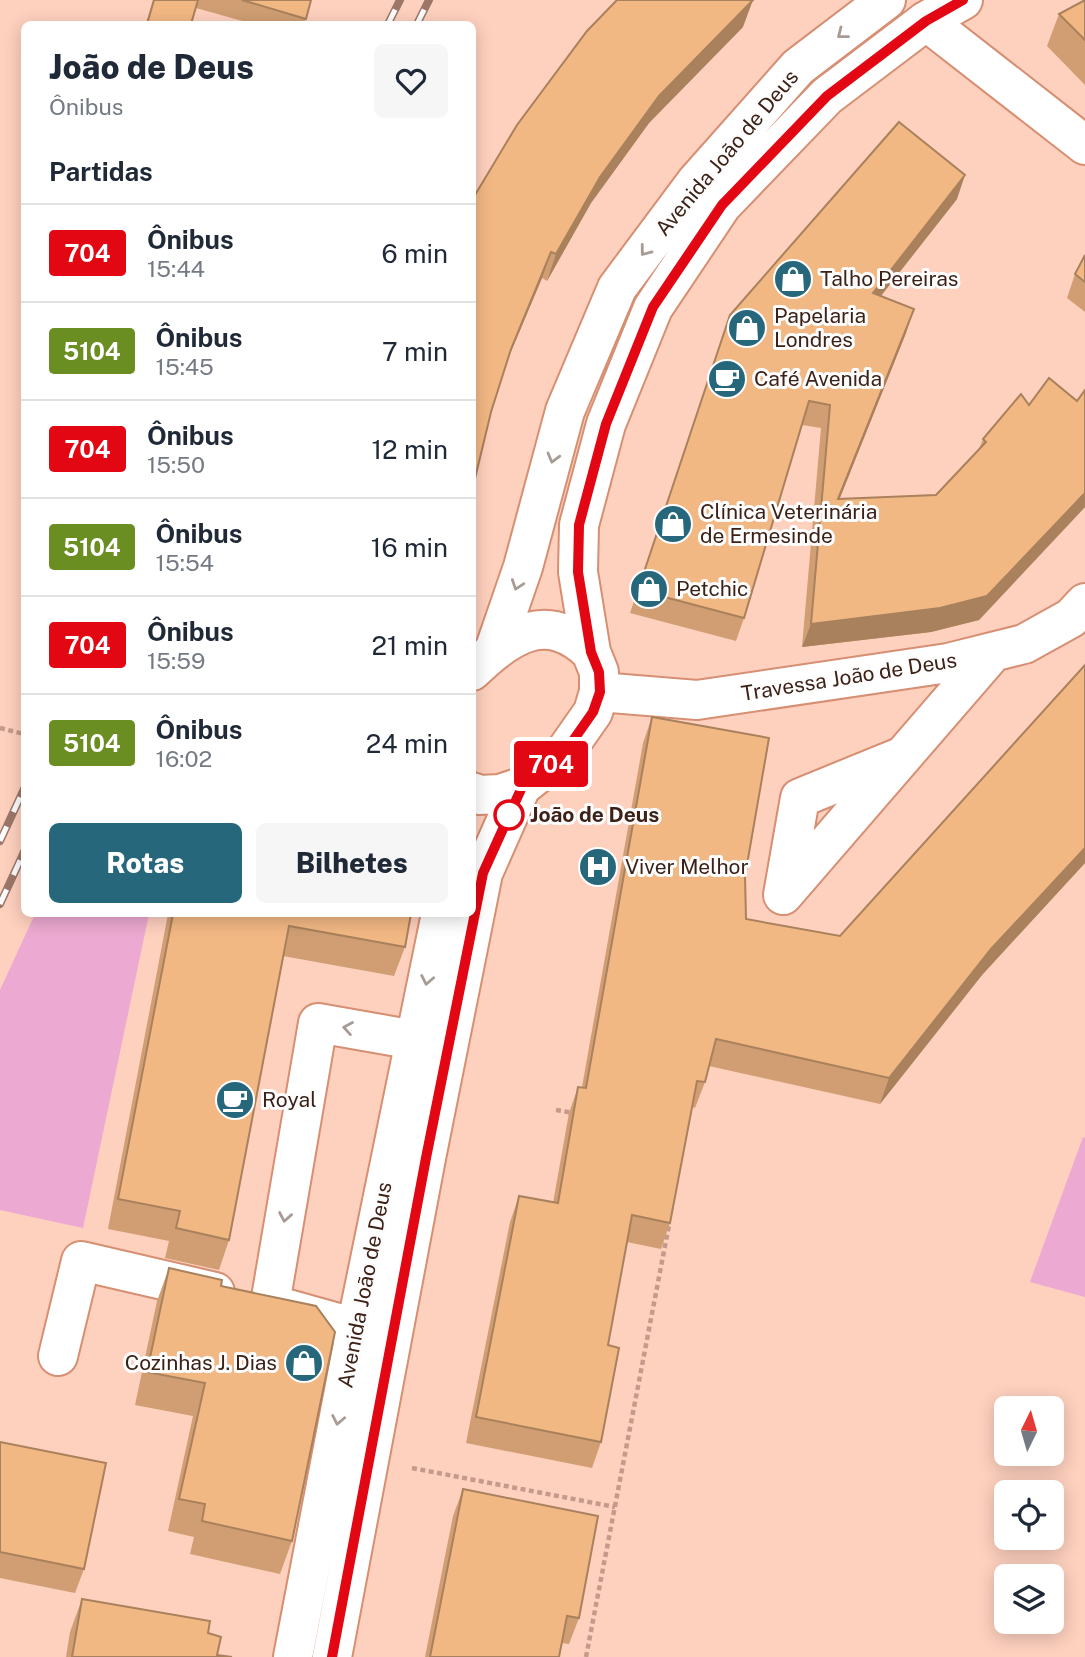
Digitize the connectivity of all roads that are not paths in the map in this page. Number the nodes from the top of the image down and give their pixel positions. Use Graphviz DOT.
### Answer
graph roads {
  1 [pos="886,0"];
  2 [pos="963,0"];
  3 [pos="926,21"];
  4 [pos="1085,145"];
  5 [pos="1085,603"];
  6 [pos="591,652"];
  7 [pos="993,652"];
  8 [pos="483,661"];
  9 [pos="600,692"];
  10 [pos="903,756"];
  11 [pos="522,787"];
  12 [pos="476,794"];
  13 [pos="476,908"];
  14 [pos="439,917"];
  15 [pos="474,917"];
  16 [pos="415,1040"];
  17 [pos="270,1304"];
  18 [pos="356,1328"];
  19 [pos="58,1356"];
  20 [pos="293,1657"];
  21 [pos="332,1657"];
  1 -- 8 [label="main road, Avenida João de Deus, one-way"];
  2 -- 3 [label="main road, Avenida João de Deus"];
  3 -- 4 [label="main road"];
  3 -- 6 [label="main road, Avenida João de Deus"];
  5 -- 7 [label="main road, Travessa João de Deus"];
  6 -- 8 [label="main road, Avenida João de Deus"];
  6 -- 9 [label="main road, Avenida João de Deus"];
  7 -- 9 [label="main road, Travessa João de Deus"];
  7 -- 10 [label="main road"];
  9 -- 11 [label="main road, Avenida João de Deus"];
  11 -- 12 [label="main road, Avenida João de Deus"];
  11 -- 13 [label="main road, Avenida João de Deus"];
  14 -- 16 [label="main road, Avenida João de Deus, one-way"];
  15 -- 21 [label="main road, Avenida João de Deus"];
  16 -- 17 [label="main road, one-way"];
  16 -- 18 [label="main road, Avenida João de Deus"];
  17 -- 18 [label="main road"];
  17 -- 19 [label="main road"];
  18 -- 20 [label="main road, Avenida João de Deus, one-way"];
}
